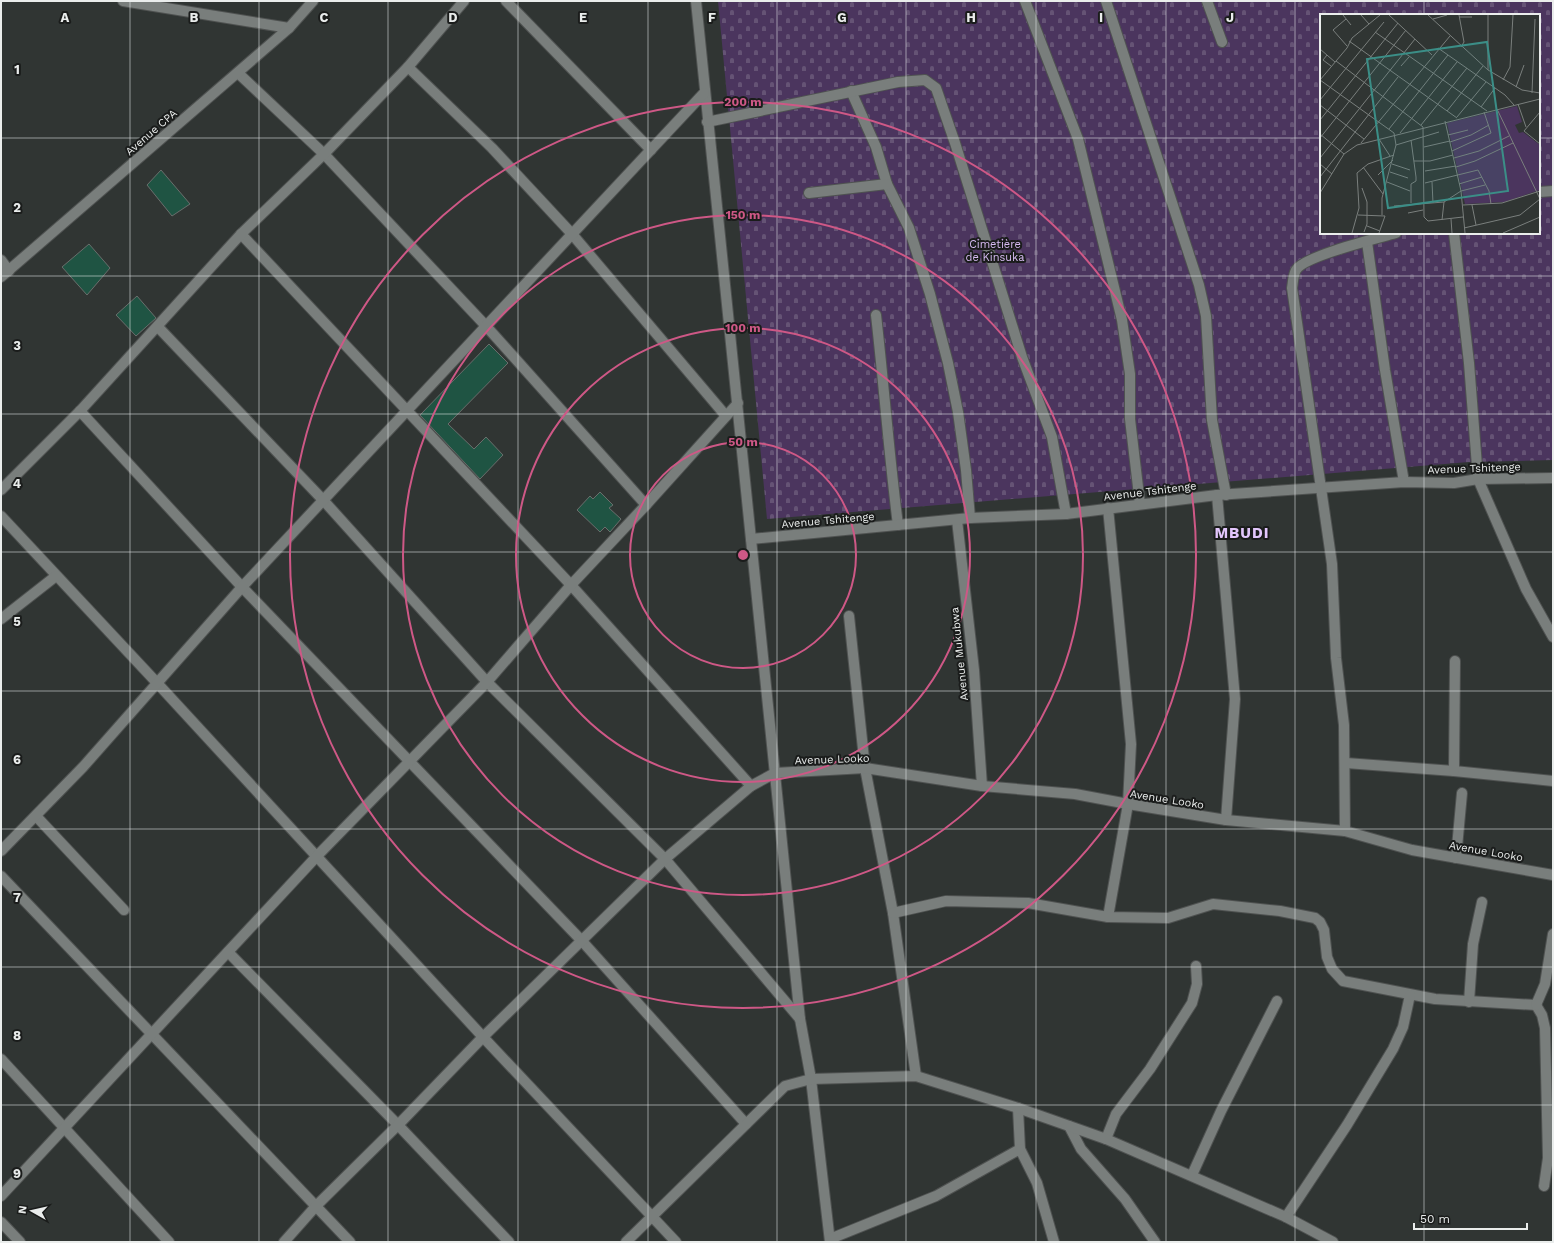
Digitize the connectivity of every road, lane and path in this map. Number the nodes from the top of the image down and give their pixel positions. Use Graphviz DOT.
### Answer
graph roads {
  1 [pos="123,1"];
  2 [pos="313,1"];
  3 [pos="464,1"];
  4 [pos="506,1"];
  5 [pos="696,1"];
  6 [pos="1025,1"];
  7 [pos="1106,1"];
  8 [pos="1207,1"];
  9 [pos="289,28"];
  10 [pos="1222,42"];
  11 [pos="408,67"];
  12 [pos="238,73"];
  13 [pos="851,91"];
  14 [pos="704,93"];
  15 [pos="708,122"];
  16 [pos="651,150"];
  17 [pos="324,154"];
  18 [pos="887,184"];
  19 [pos="1553,191"];
  20 [pos="1540,192"];
  21 [pos="809,193"];
  22 [pos="241,234"];
  23 [pos="572,234"];
  24 [pos="1393,234"];
  25 [pos="1454,234"];
  26 [pos="1368,242"];
  27 [pos="1,260"];
  28 [pos="10,271"];
  29 [pos="1,277"];
  30 [pos="876,315"];
  31 [pos="486,326"];
  32 [pos="158,328"];
  33 [pos="738,403"];
  34 [pos="80,411"];
  35 [pos="407,412"];
  36 [pos="726,416"];
  37 [pos="1553,478"];
  38 [pos="1478,479"];
  39 [pos="1404,482"];
  40 [pos="1321,489"];
  41 [pos="1,490"];
  42 [pos="1222,495"];
  43 [pos="324,501"];
  44 [pos="1140,504"];
  45 [pos="646,505"];
  46 [pos="1108,508"];
  47 [pos="1066,514"];
  48 [pos="1,516"];
  49 [pos="970,518"];
  50 [pos="957,520"];
  51 [pos="898,525"];
  52 [pos="751,539"];
  53 [pos="56,576"];
  54 [pos="571,585"];
  55 [pos="242,588"];
  56 [pos="849,616"];
  57 [pos="1,619"];
  58 [pos="1553,637"];
  59 [pos="1455,661"];
  60 [pos="487,682"];
  61 [pos="158,684"];
  62 [pos="411,761"];
  63 [pos="1346,763"];
  64 [pos="865,768"];
  65 [pos="1454,771"];
  66 [pos="775,773"];
  67 [pos="1553,781"];
  68 [pos="751,786"];
  69 [pos="982,786"];
  70 [pos="1462,793"];
  71 [pos="1128,804"];
  72 [pos="36,816"];
  73 [pos="1226,820"];
  74 [pos="1345,831"];
  75 [pos="1,851"];
  76 [pos="317,856"];
  77 [pos="1456,858"];
  78 [pos="665,859"];
  79 [pos="1553,875"];
  80 [pos="1,876"];
  81 [pos="1482,902"];
  82 [pos="124,910"];
  83 [pos="893,913"];
  84 [pos="1108,917"];
  85 [pos="1553,934"];
  86 [pos="582,941"];
  87 [pos="228,952"];
  88 [pos="1196,966"];
  89 [pos="1410,995"];
  90 [pos="1277,1001"];
  91 [pos="1469,1002"];
  92 [pos="1536,1005"];
  93 [pos="800,1019"];
  94 [pos="152,1034"];
  95 [pos="483,1036"];
  96 [pos="1,1059"];
  97 [pos="916,1076"];
  98 [pos="811,1079"];
  99 [pos="1018,1108"];
  100 [pos="746,1124"];
  101 [pos="398,1125"];
  102 [pos="1069,1126"];
  103 [pos="66,1128"];
  104 [pos="1106,1139"];
  105 [pos="1020,1149"];
  106 [pos="1192,1175"];
  107 [pos="1544,1186"];
  108 [pos="1,1196"];
  109 [pos="316,1206"];
  110 [pos="653,1217"];
  111 [pos="1286,1217"];
  112 [pos="1,1222"];
  113 [pos="830,1240"];
  114 [pos="20,1242"];
  115 [pos="169,1242"];
  116 [pos="284,1242"];
  117 [pos="350,1242"];
  118 [pos="509,1242"];
  119 [pos="626,1242"];
  120 [pos="676,1242"];
  121 [pos="1054,1242"];
  122 [pos="1155,1242"];
  123 [pos="1333,1242"];
  1 -- 9 [label="street"];
  2 -- 9 [label="street, Avenue CPA"];
  3 -- 11 [label="street"];
  4 -- 16 [label="street"];
  5 -- 14 [label="street"];
  6 -- 44 [label="street"];
  7 -- 42 [label="street"];
  8 -- 10 [label="street"];
  9 -- 12 [label="street, Avenue CPA"];
  11 -- 17 [label="street"];
  11 -- 23 [label="street"];
  12 -- 17 [label="street"];
  12 -- 28 [label="street, Avenue CPA"];
  13 -- 15 [label="street"];
  13 -- 18 [label="street"];
  13 -- 47 [label="street"];
  14 -- 15 [label="street"];
  14 -- 16 [label="street"];
  15 -- 33 [label="street"];
  16 -- 23 [label="street"];
  17 -- 22 [label="street"];
  17 -- 31 [label="street"];
  18 -- 21 [label="street"];
  18 -- 49 [label="street"];
  19 -- 20 [label="street"];
  22 -- 32 [label="street"];
  22 -- 35 [label="street"];
  23 -- 31 [label="street"];
  23 -- 36 [label="street"];
  24 -- 26 [label="street"];
  25 -- 38 [label="street"];
  26 -- 39 [label="street"];
  26 -- 40 [label="street"];
  27 -- 28 [label="street"];
  28 -- 29 [label="street, Avenue CPA"];
  30 -- 51 [label="street"];
  31 -- 35 [label="street"];
  31 -- 45 [label="street"];
  32 -- 34 [label="street"];
  32 -- 43 [label="street"];
  33 -- 36 [label="street"];
  33 -- 52 [label="street"];
  34 -- 41 [label="street"];
  34 -- 55 [label="street"];
  35 -- 43 [label="street"];
  35 -- 54 [label="street"];
  36 -- 45 [label="street"];
  37 -- 38 [label="street, Avenue Tshitenge"];
  38 -- 39 [label="street, Avenue Tshitenge"];
  38 -- 58 [label="street"];
  39 -- 40 [label="street, Avenue Tshitenge"];
  40 -- 42 [label="street, Avenue Tshitenge"];
  40 -- 63 [label="street"];
  42 -- 44 [label="street, Avenue Tshitenge"];
  42 -- 73 [label="street"];
  43 -- 55 [label="street"];
  43 -- 60 [label="street"];
  44 -- 46 [label="street, Avenue Tshitenge"];
  45 -- 54 [label="street"];
  46 -- 47 [label="street, Avenue Tshitenge"];
  46 -- 71 [label="street"];
  47 -- 49 [label="street, Avenue Tshitenge"];
  48 -- 53 [label="street"];
  49 -- 50 [label="street, Avenue Tshitenge"];
  50 -- 51 [label="street, Avenue Tshitenge"];
  50 -- 69 [label="street, Avenue Mukubwa"];
  51 -- 52 [label="street, Avenue Tshitenge"];
  52 -- 66 [label="street"];
  53 -- 57 [label="street"];
  53 -- 61 [label="street"];
  54 -- 60 [label="street"];
  54 -- 68 [label="street"];
  55 -- 61 [label="street"];
  55 -- 62 [label="street"];
  56 -- 64 [label="street"];
  59 -- 65 [label="street"];
  60 -- 62 [label="street"];
  60 -- 78 [label="street"];
  61 -- 72 [label="street"];
  61 -- 76 [label="street"];
  62 -- 76 [label="street"];
  62 -- 86 [label="street"];
  63 -- 65 [label="street"];
  63 -- 74 [label="street"];
  64 -- 66 [label="street, Avenue Looko"];
  64 -- 69 [label="street, Avenue Looko"];
  64 -- 83 [label="street"];
  65 -- 67 [label="street"];
  66 -- 68 [label="street"];
  66 -- 93 [label="street"];
  68 -- 78 [label="street"];
  69 -- 71 [label="street, Avenue Looko"];
  70 -- 77 [label="street"];
  71 -- 73 [label="street, Avenue Looko"];
  71 -- 84 [label="street"];
  72 -- 75 [label="street"];
  72 -- 82 [label="street"];
  73 -- 74 [label="street, Avenue Looko"];
  74 -- 77 [label="street, Avenue Looko"];
  76 -- 87 [label="street"];
  76 -- 95 [label="street"];
  77 -- 79 [label="street, Avenue Looko"];
  78 -- 86 [label="street"];
  78 -- 93 [label="street"];
  80 -- 94 [label="street"];
  81 -- 91 [label="street"];
  83 -- 84 [label="street"];
  83 -- 97 [label="street"];
  84 -- 89 [label="street"];
  85 -- 92 [label="street"];
  86 -- 95 [label="street"];
  86 -- 100 [label="street"];
  87 -- 94 [label="street"];
  87 -- 101 [label="street"];
  88 -- 104 [label="street"];
  89 -- 91 [label="street"];
  89 -- 111 [label="street"];
  90 -- 106 [label="street"];
  91 -- 92 [label="street"];
  92 -- 107 [label="street"];
  93 -- 98 [label="street"];
  94 -- 103 [label="street"];
  94 -- 109 [label="street"];
  95 -- 101 [label="street"];
  95 -- 110 [label="street"];
  96 -- 103 [label="street"];
  97 -- 98 [label="street"];
  97 -- 99 [label="street"];
  98 -- 100 [label="street"];
  98 -- 113 [label="street"];
  99 -- 102 [label="street"];
  99 -- 105 [label="street"];
  100 -- 110 [label="street"];
  101 -- 109 [label="street"];
  101 -- 118 [label="street"];
  102 -- 104 [label="street"];
  102 -- 122 [label="street"];
  103 -- 108 [label="street"];
  103 -- 115 [label="street"];
  104 -- 106 [label="street"];
  105 -- 113 [label="street"];
  105 -- 121 [label="street"];
  106 -- 111 [label="street"];
  109 -- 116 [label="street"];
  109 -- 117 [label="street"];
  110 -- 119 [label="street"];
  110 -- 120 [label="street"];
  111 -- 123 [label="street"];
  112 -- 114 [label="street"];
}
